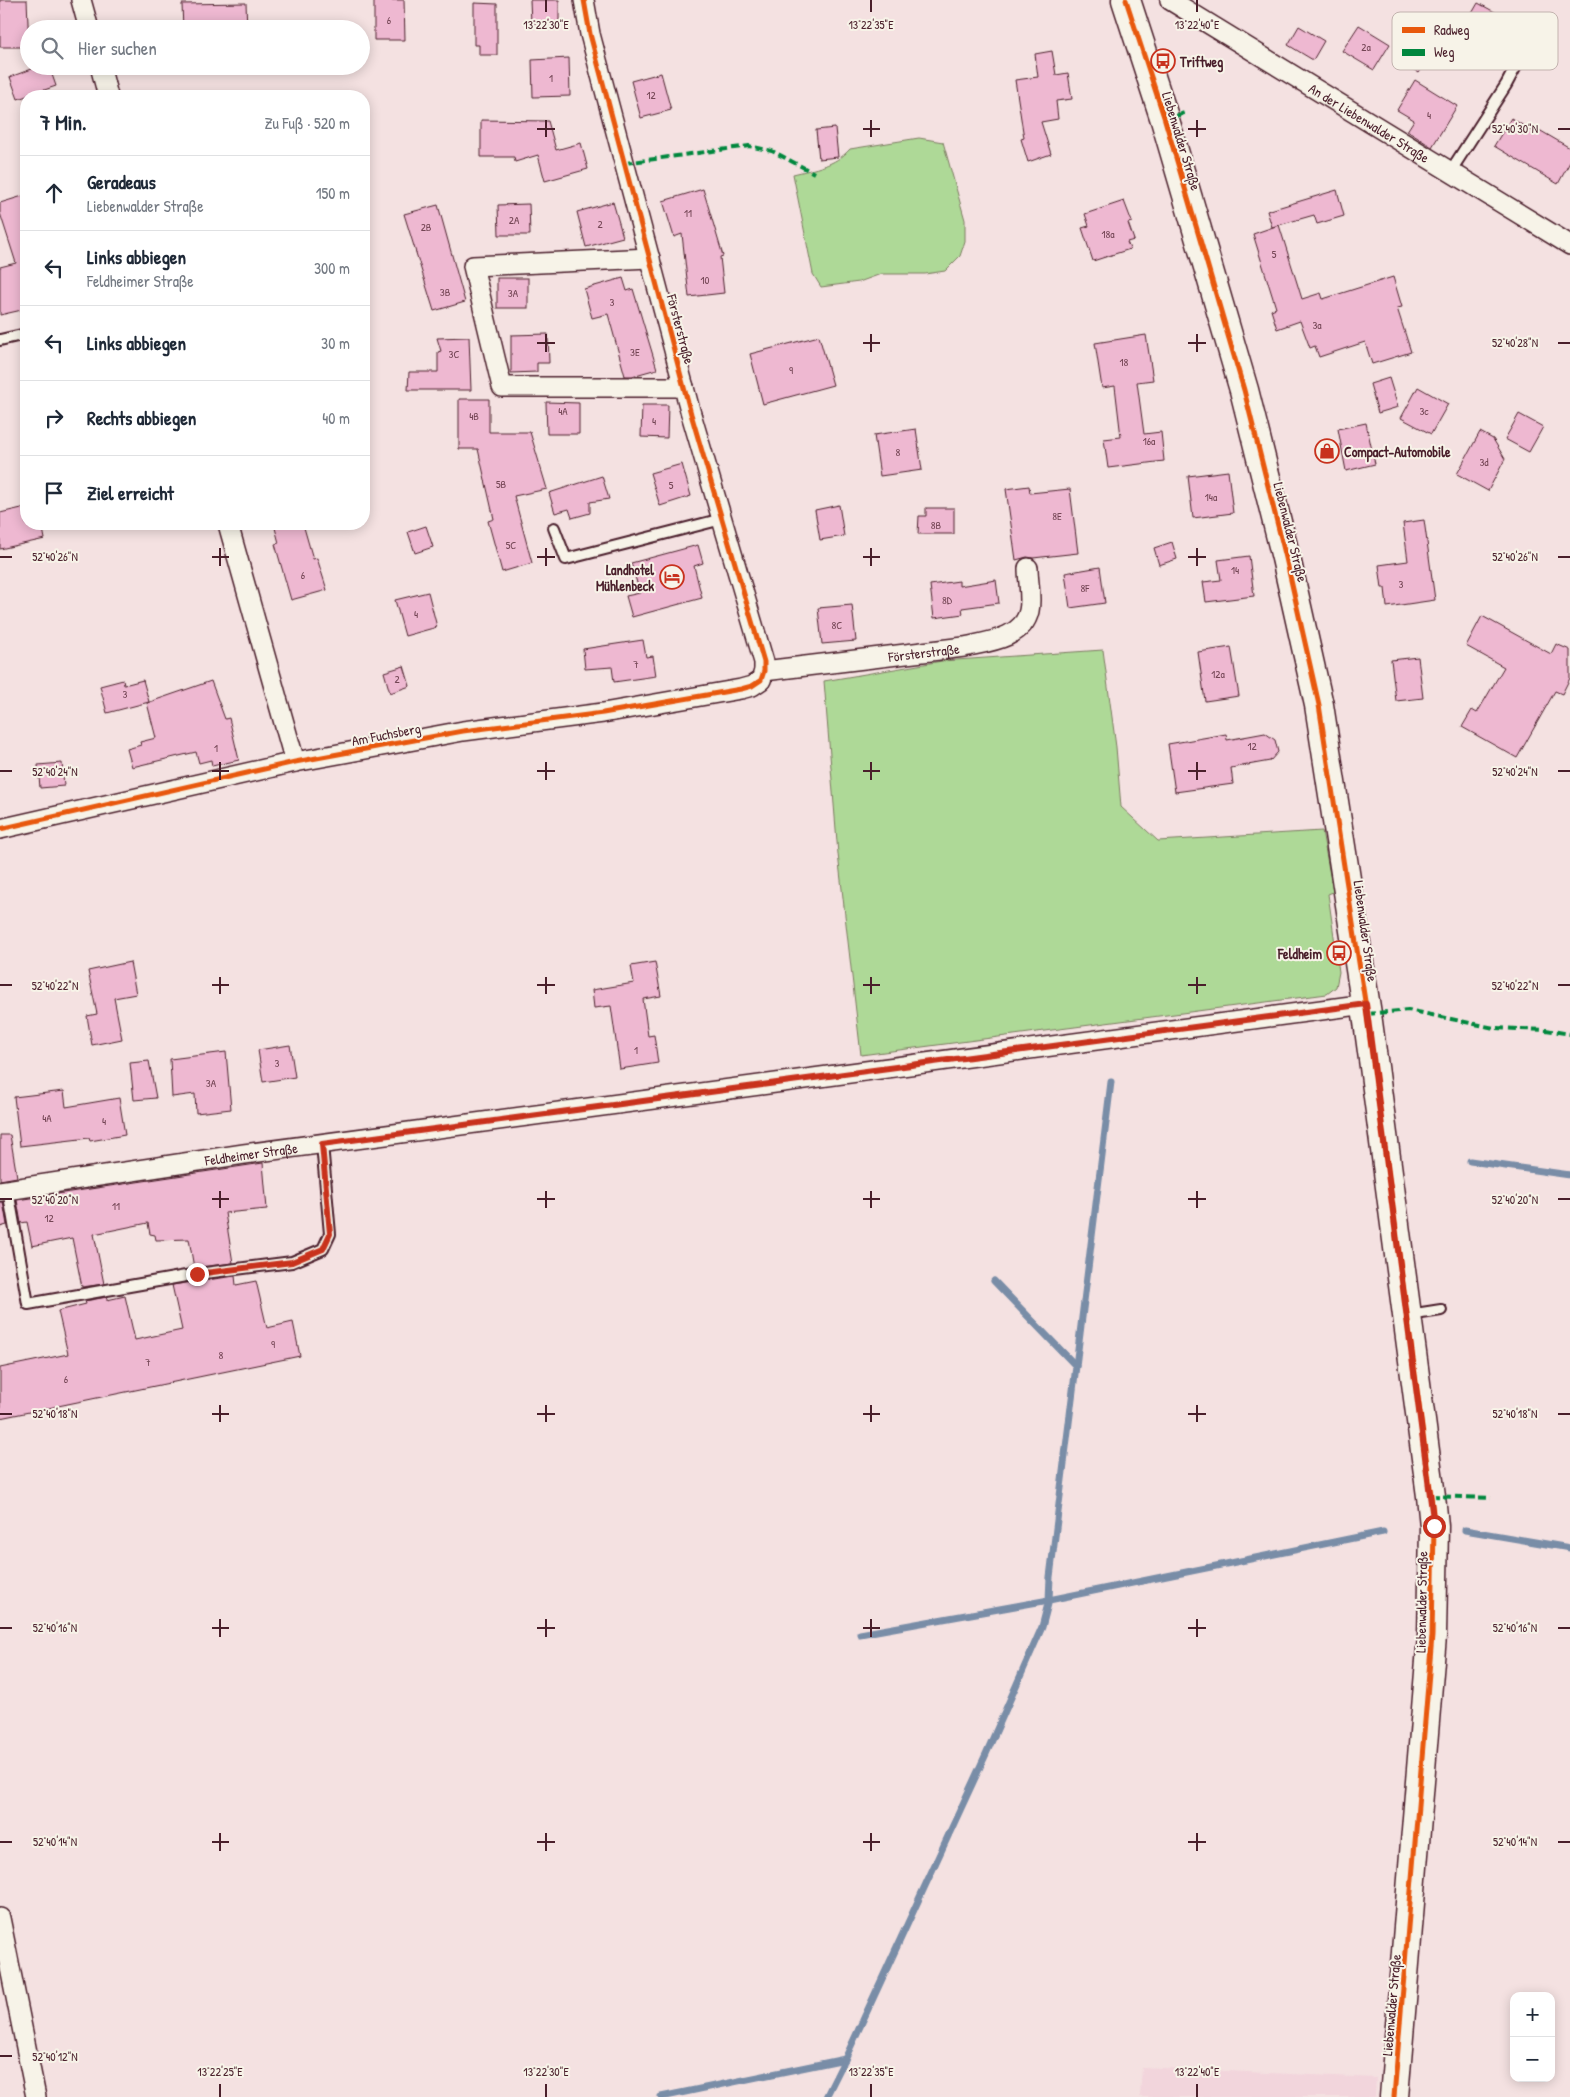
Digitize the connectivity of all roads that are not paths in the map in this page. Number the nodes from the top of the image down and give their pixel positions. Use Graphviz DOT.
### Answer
graph roads {
  1 [pos="81,0"];
  2 [pos="584,0"];
  3 [pos="1170,0"];
  4 [pos="1132,1"];
  5 [pos="87,20"];
  6 [pos="1514,70"];
  7 [pos="102,75"];
  8 [pos="106,90"];
  9 [pos="1450,172"];
  10 [pos="1570,244"];
  11 [pos="650,258"];
  12 [pos="20,335"];
  13 [pos="0,340"];
  14 [pos="684,386"];
  15 [pos="722,519"];
  16 [pos="554,528"];
  17 [pos="230,530"];
  18 [pos="1028,568"];
  19 [pos="764,667"];
  20 [pos="295,762"];
  21 [pos="0,830"];
  22 [pos="1366,1004"];
  23 [pos="322,1144"];
  24 [pos="4,1190"];
  25 [pos="1441,1310"];
  26 [pos="1408,1315"];
  27 [pos="0,1918"];
  28 [pos="36,2097"];
  29 [pos="1394,2097"];
  1 -- 5 [label="street"];
  2 -- 11 [label="street, Försterstraße"];
  3 -- 9 [label="street, An der Liebenwalder Straße"];
  4 -- 22 [label="main road, Liebenwalder Straße"];
  6 -- 9 [label="lane"];
  7 -- 8 [label="street"];
  9 -- 10 [label="street, An der Liebenwalder Straße"];
  11 -- 14 [label="street, Försterstraße"];
  11 -- 14 [label="street"];
  12 -- 13 [label="lane"];
  14 -- 15 [label="street, Försterstraße"];
  15 -- 16 [label="lane"];
  15 -- 19 [label="street, Försterstraße"];
  17 -- 20 [label="street"];
  18 -- 19 [label="street, Försterstraße"];
  19 -- 20 [label="street, Am Fuchsberg"];
  20 -- 21 [label="street, Am Fuchsberg"];
  22 -- 23 [label="street, Feldheimer Straße"];
  22 -- 26 [label="main road, Liebenwalder Straße"];
  23 -- 24 [label="street, Feldheimer Straße"];
  23 -- 24 [label="lane"];
  25 -- 26 [label="lane"];
  26 -- 29 [label="main road, Liebenwalder Straße"];
  27 -- 28 [label="street"];
}
